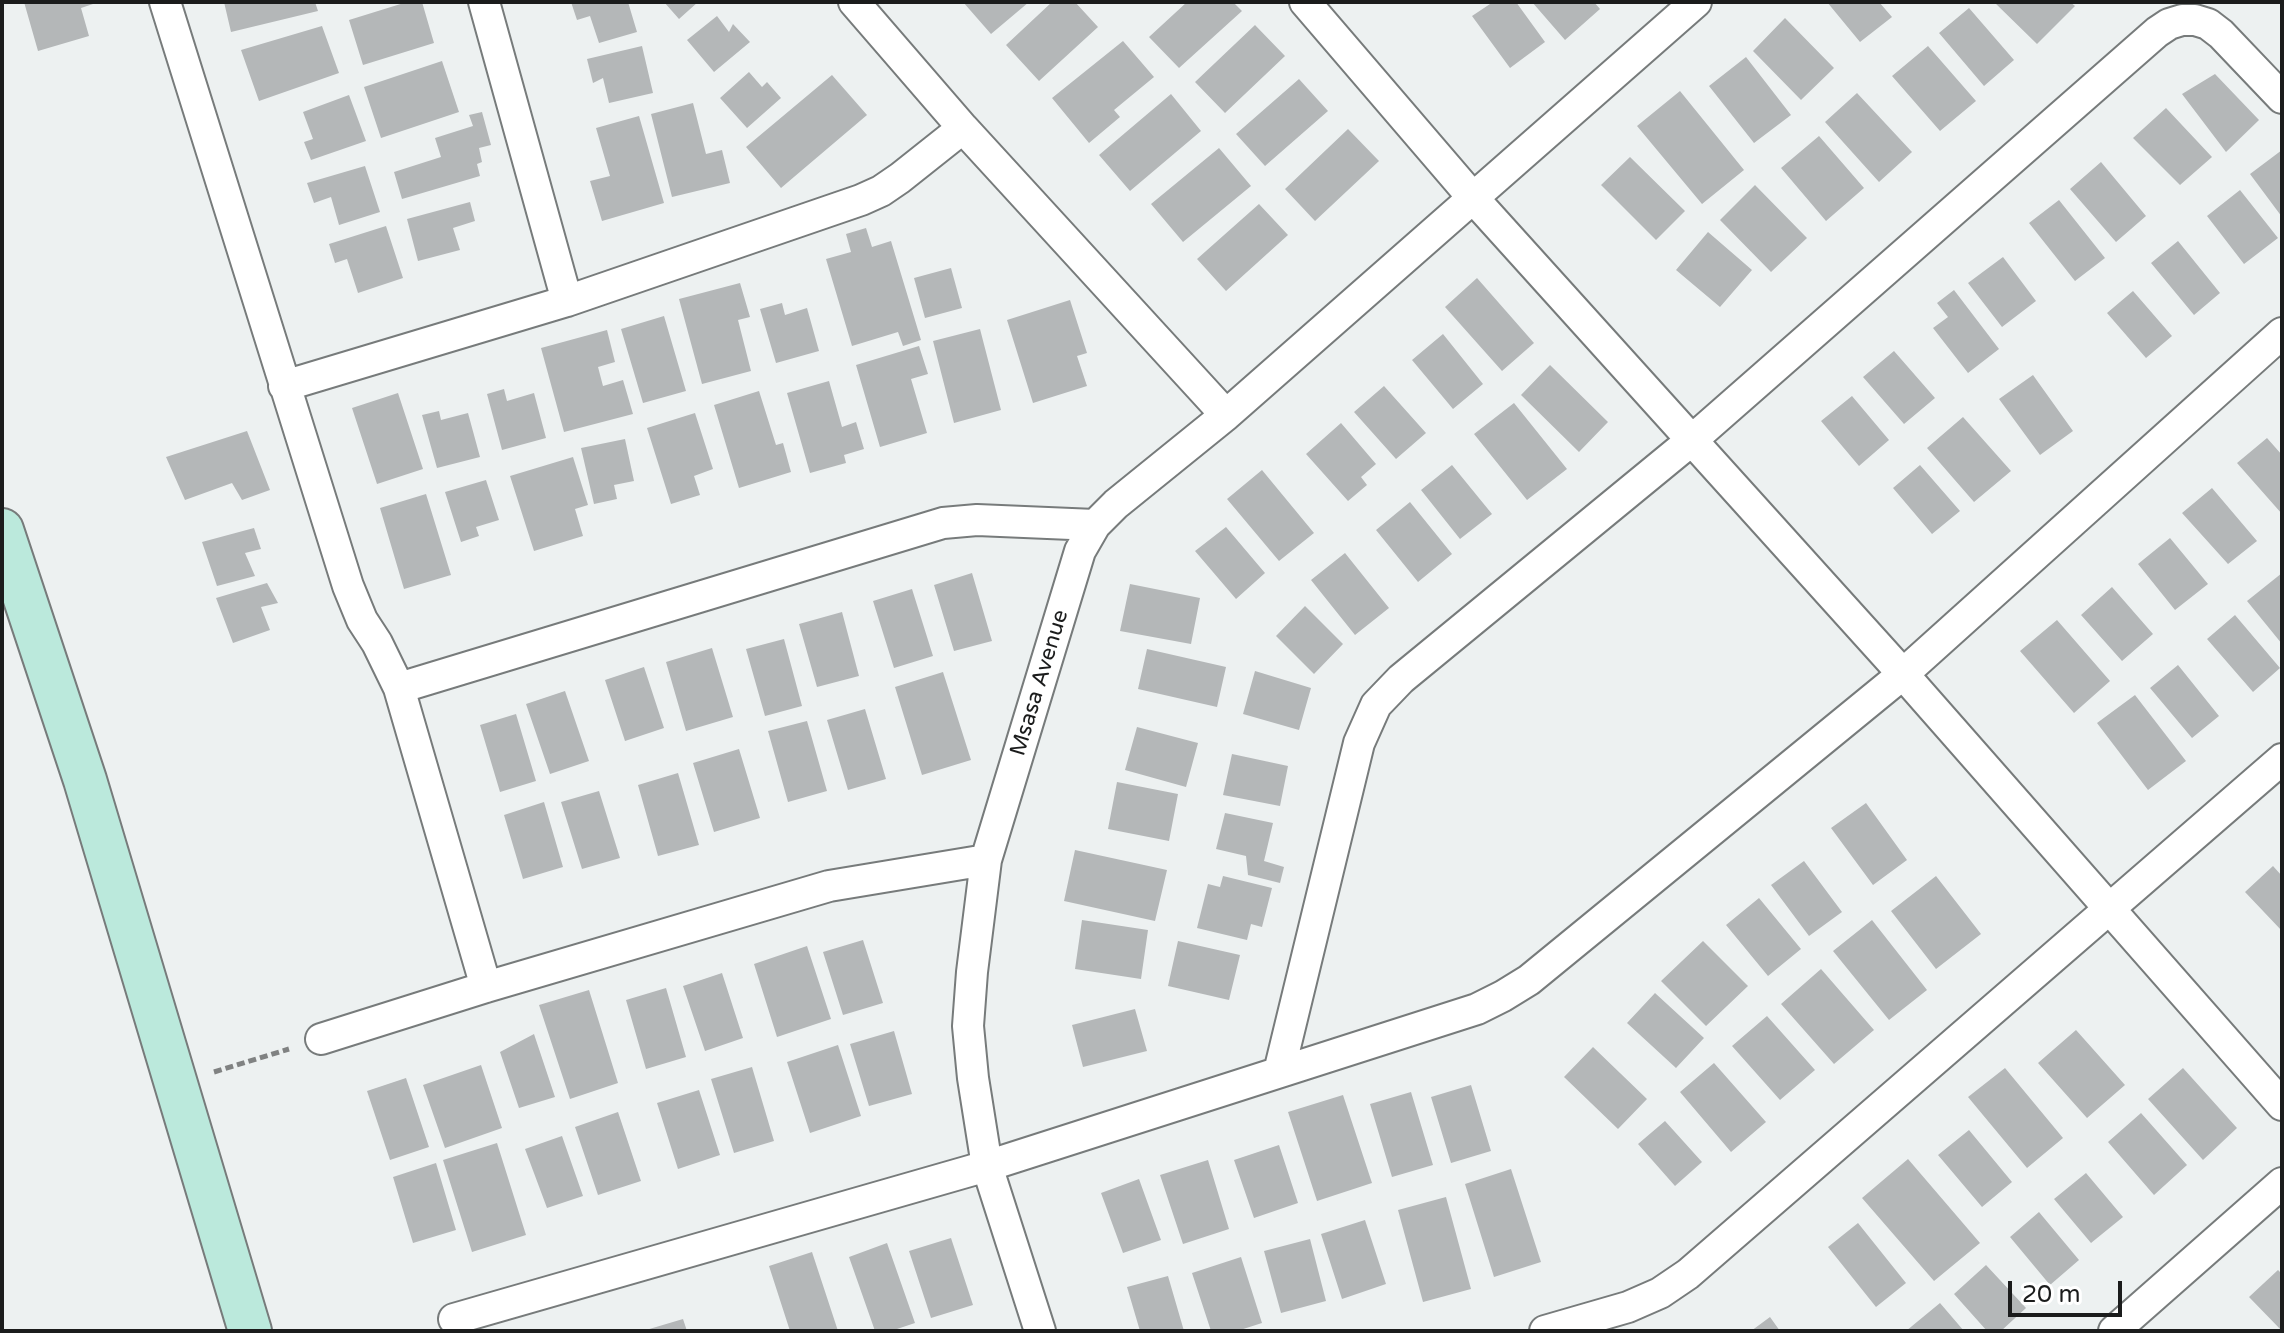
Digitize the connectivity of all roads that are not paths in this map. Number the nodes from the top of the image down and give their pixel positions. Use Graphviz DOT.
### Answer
graph roads {
  1 [pos="165,2"];
  2 [pos="484,2"];
  3 [pos="854,2"];
  4 [pos="1305,2"];
  5 [pos="1696,2"];
  6 [pos="2282,98"];
  7 [pos="963,128"];
  8 [pos="1474,199"];
  9 [pos="567,301"];
  10 [pos="2282,333"];
  11 [pos="284,386"];
  12 [pos="1226,415"];
  13 [pos="1692,440"];
  14 [pos="1095,525"];
  15 [pos="2,530"];
  16 [pos="1903,674"];
  17 [pos="399,688"];
  18 [pos="2282,759"];
  19 [pos="986,860"];
  20 [pos="2109,910"];
  21 [pos="486,987"];
  22 [pos="321,1039"];
  23 [pos="1279,1072"];
  24 [pos="2282,1105"];
  25 [pos="987,1166"];
  26 [pos="2282,1183"];
  27 [pos="454,1319"];
  28 [pos="250,1331"];
  29 [pos="1040,1331"];
  30 [pos="1545,1331"];
  31 [pos="2114,1331"];
  1 -- 11 [label="street"];
  2 -- 9 [label="street"];
  3 -- 7 [label="street"];
  4 -- 8 [label="street"];
  5 -- 8 [label="street, Msasa Avenue"];
  6 -- 13 [label="street"];
  7 -- 9 [label="street"];
  7 -- 12 [label="street"];
  8 -- 12 [label="street, Msasa Avenue"];
  8 -- 13 [label="street"];
  9 -- 11 [label="street"];
  10 -- 16 [label="street"];
  11 -- 17 [label="street"];
  12 -- 14 [label="street, Msasa Avenue"];
  13 -- 16 [label="street"];
  13 -- 23 [label="street"];
  14 -- 17 [label="street"];
  14 -- 19 [label="street, Msasa Avenue"];
  15 -- 28 [label="street"];
  16 -- 20 [label="street"];
  16 -- 23 [label="street"];
  17 -- 21 [label="street"];
  18 -- 20 [label="street"];
  19 -- 21 [label="street"];
  19 -- 25 [label="street, Msasa Avenue"];
  20 -- 24 [label="street"];
  20 -- 30 [label="street"];
  21 -- 22 [label="street"];
  23 -- 25 [label="street"];
  25 -- 27 [label="street"];
  25 -- 29 [label="street, Msasa Avenue"];
  26 -- 31 [label="street"];
}
